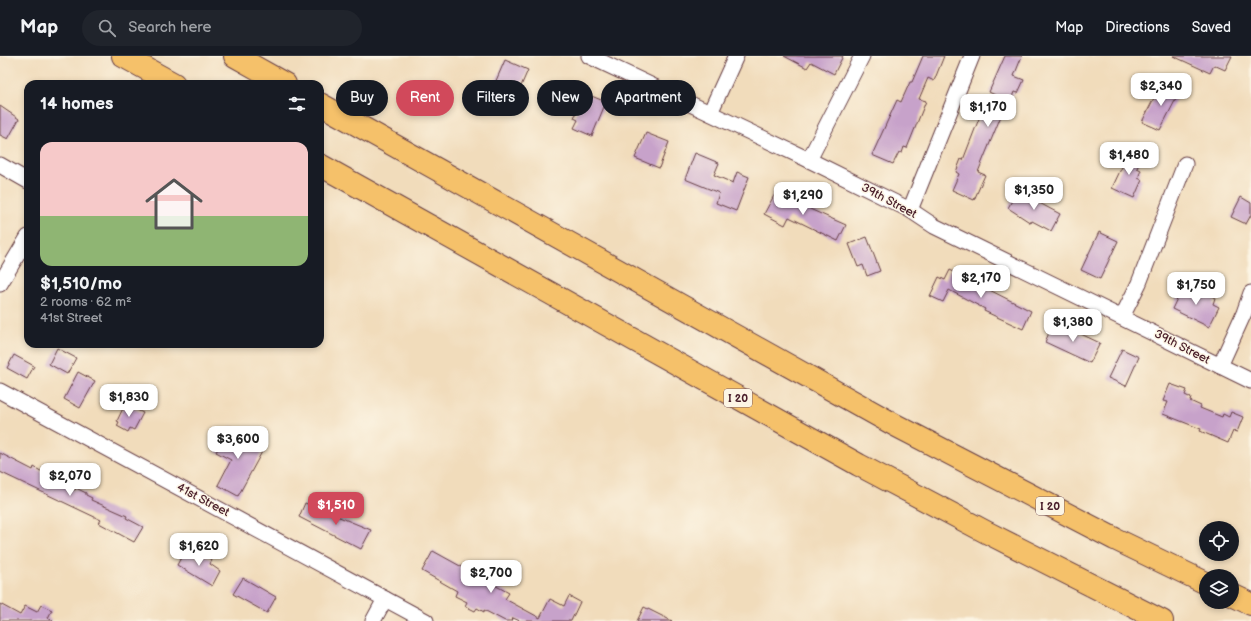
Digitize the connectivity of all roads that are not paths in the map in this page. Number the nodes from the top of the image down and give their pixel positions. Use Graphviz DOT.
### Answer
graph roads {
  1 [pos="123,56"];
  2 [pos="235,56"];
  3 [pos="589,56"];
  4 [pos="736,56"];
  5 [pos="862,56"];
  6 [pos="972,56"];
  7 [pos="167,80"];
  8 [pos="278,80"];
  9 [pos="324,106"];
  10 [pos="710,113"];
  11 [pos="809,160"];
  12 [pos="1185,164"];
  13 [pos="0,165"];
  14 [pos="324,167"];
  15 [pos="24,179"];
  16 [pos="910,210"];
  17 [pos="24,244"];
  18 [pos="0,284"];
  19 [pos="1251,293"];
  20 [pos="1122,317"];
  21 [pos="1220,366"];
  22 [pos="1251,381"];
  23 [pos="0,391"];
  24 [pos="1199,580"];
  25 [pos="1239,598"];
  26 [pos="385,599"];
  27 [pos="1251,604"];
  28 [pos="373,621"];
  29 [pos="426,621"];
  30 [pos="1162,621"];
  1 -- 7 [label="highway"];
  2 -- 8 [label="highway"];
  3 -- 10 [label="street, 39th Street"];
  4 -- 10 [label="street"];
  5 -- 11 [label="street"];
  6 -- 16 [label="street"];
  9 -- 24 [label="highway, I 20"];
  10 -- 11 [label="street, 39th Street"];
  11 -- 16 [label="street, 39th Street"];
  12 -- 20 [label="street"];
  13 -- 15 [label="street"];
  14 -- 30 [label="highway, I 20"];
  16 -- 20 [label="street, 39th Street"];
  17 -- 18 [label="street"];
  19 -- 21 [label="street, 39th Street"];
  20 -- 21 [label="street, 39th Street"];
  21 -- 22 [label="street, 39th Street"];
  23 -- 26 [label="street, 41st Street"];
  25 -- 27 [label="highway"];
  26 -- 28 [label="street"];
  26 -- 29 [label="street, 41st Street"];
}
